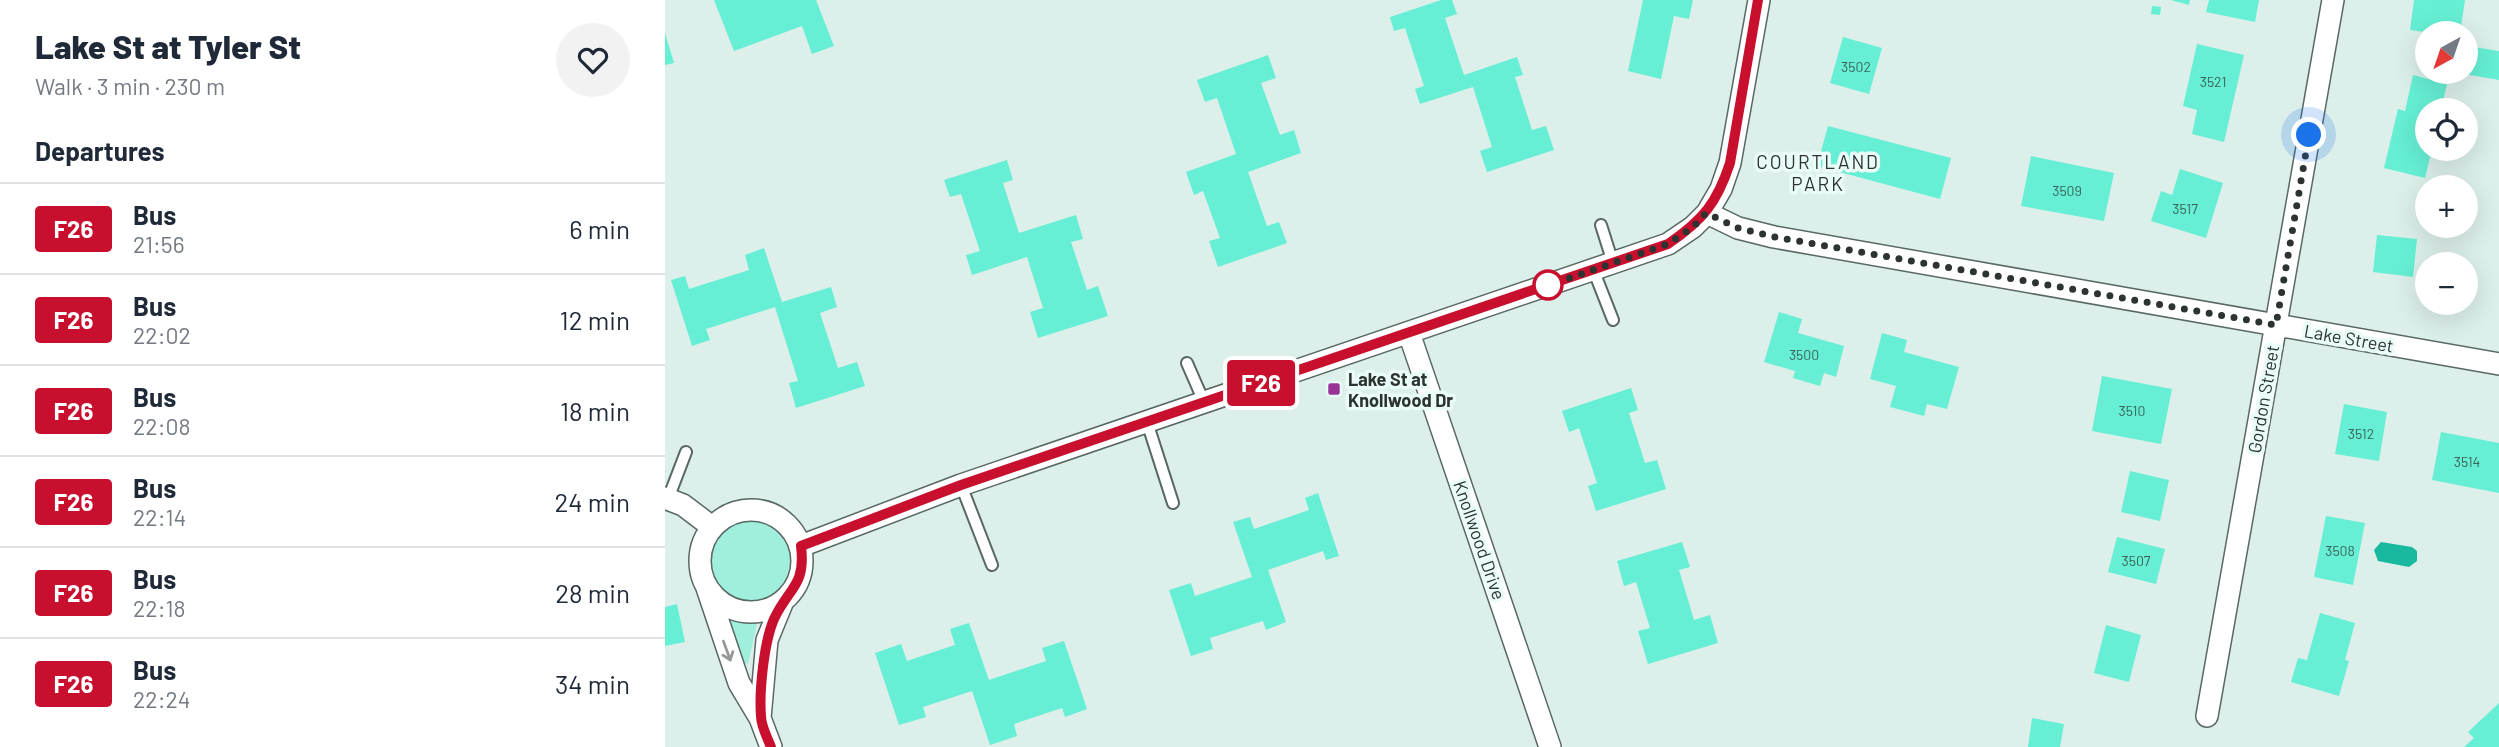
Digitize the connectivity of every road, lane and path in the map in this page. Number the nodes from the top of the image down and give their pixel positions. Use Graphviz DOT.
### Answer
graph roads {
  1 [pos="1759,0"];
  2 [pos="2333,0"];
  3 [pos="1706,213"];
  4 [pos="1601,225"];
  5 [pos="1603,266"];
  6 [pos="1613,320"];
  7 [pos="2276,325"];
  8 [pos="1409,333"];
  9 [pos="1187,363"];
  10 [pos="2499,364"];
  11 [pos="1204,402"];
  12 [pos="1147,422"];
  13 [pos="686,452"];
  14 [pos="961,485"];
  15 [pos="666,498"];
  16 [pos="1173,503"];
  17 [pos="712,527"];
  18 [pos="801,546"];
  19 [pos="992,565"];
  20 [pos="707,586"];
  21 [pos="783,601"];
  22 [pos="2207,716"];
  23 [pos="760,718"];
  24 [pos="771,747"];
  25 [pos="1550,747"];
  1 -- 3 [label="street"];
  2 -- 7 [label="street, Gordon Street"];
  3 -- 5 [label="street"];
  3 -- 7 [label="street, Lake Street"];
  4 -- 5 [label="lane"];
  5 -- 6 [label="lane"];
  5 -- 8 [label="street"];
  7 -- 10 [label="street, Lake Street"];
  7 -- 22 [label="street, Gordon Street"];
  8 -- 11 [label="street"];
  8 -- 25 [label="street, Knollwood Drive"];
  9 -- 11 [label="lane"];
  11 -- 12 [label="street"];
  12 -- 14 [label="street"];
  12 -- 16 [label="lane"];
  13 -- 15 [label="lane"];
  14 -- 18 [label="street"];
  14 -- 19 [label="lane"];
  15 -- 17 [label="street"];
  17 -- 18 [label="street"];
  17 -- 20 [label="street"];
  18 -- 21 [label="street"];
  20 -- 21 [label="street"];
  20 -- 23 [label="street, one-way"];
  21 -- 23 [label="street"];
  23 -- 24 [label="street"];
}
